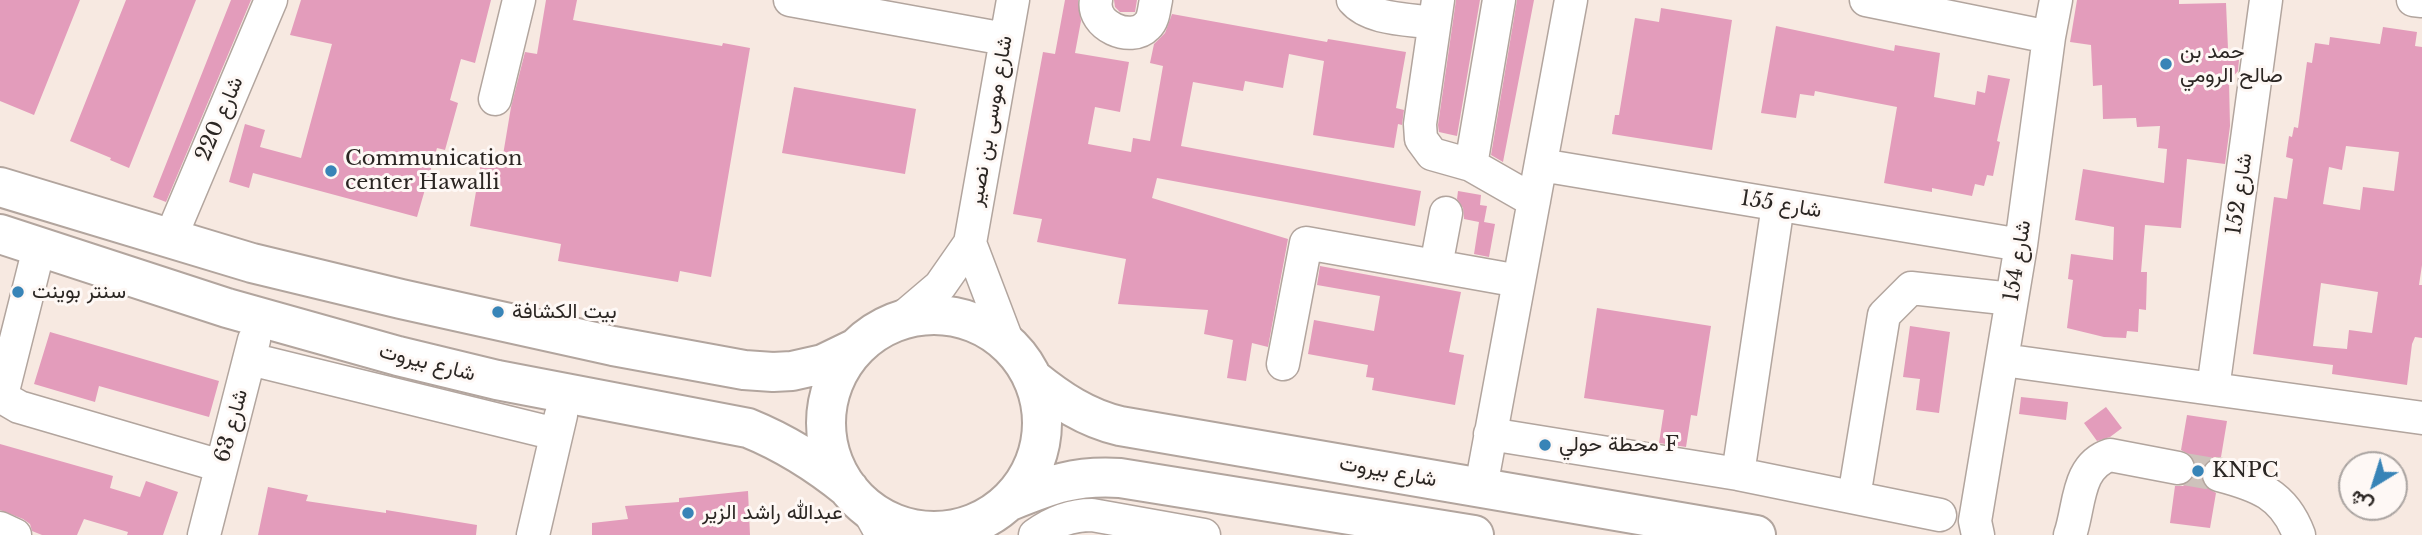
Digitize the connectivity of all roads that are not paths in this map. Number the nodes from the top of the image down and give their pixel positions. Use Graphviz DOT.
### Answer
graph roads {
  1 [pos="271,0"];
  2 [pos="519,0"];
  3 [pos="1013,0"];
  4 [pos="1096,0"];
  5 [pos="1156,0"];
  6 [pos="1353,0"];
  7 [pos="1499,0"];
  8 [pos="1571,0"];
  9 [pos="1866,0"];
  10 [pos="2056,0"];
  11 [pos="2266,0"];
  12 [pos="2413,0"];
  13 [pos="802,1"];
  14 [pos="2422,1"];
  15 [pos="1436,11"];
  16 [pos="2049,37"];
  17 [pos="1005,39"];
  18 [pos="495,99"];
  19 [pos="1471,165"];
  20 [pos="1541,165"];
  21 [pos="0,187"];
  22 [pos="1534,201"];
  23 [pos="1778,205"];
  24 [pos="1446,213"];
  25 [pos="0,234"];
  26 [pos="170,239"];
  27 [pos="970,243"];
  28 [pos="2021,245"];
  29 [pos="39,248"];
  30 [pos="1436,265"];
  31 [pos="1519,282"];
  32 [pos="401,299"];
  33 [pos="2012,299"];
  34 [pos="260,317"];
  35 [pos="487,317"];
  36 [pos="900,320"];
  37 [pos="1008,343"];
  38 [pos="854,349"];
  39 [pos="398,356"];
  40 [pos="250,359"];
  41 [pos="2003,360"];
  42 [pos="1283,364"];
  43 [pos="475,374"];
  44 [pos="1032,378"];
  45 [pos="2213,388"];
  46 [pos="566,394"];
  47 [pos="2422,418"];
  48 [pos="1490,434"];
  49 [pos="556,435"];
  50 [pos="221,466"];
  51 [pos="2178,468"];
  52 [pos="1738,474"];
  53 [pos="2219,475"];
  54 [pos="1462,484"];
  55 [pos="1854,497"];
  56 [pos="1250,498"];
  57 [pos="865,510"];
  58 [pos="1940,515"];
  59 [pos="985,519"];
  60 [pos="0,528"];
  61 [pos="1698,530"];
  62 [pos="1972,530"];
  63 [pos="15,535"];
  64 [pos="204,535"];
  65 [pos="533,535"];
  66 [pos="1035,535"];
  67 [pos="1204,535"];
  68 [pos="1474,535"];
  69 [pos="1756,535"];
  70 [pos="2070,535"];
  71 [pos="2299,535"];
  1 -- 26 [label="street, شارع 220"];
  2 -- 18 [label="street"];
  3 -- 17 [label="street, شارع موسى بن نصير"];
  4 -- 5 [label="street"];
  6 -- 15 [label="street"];
  7 -- 19 [label="street"];
  8 -- 20 [label="street"];
  9 -- 16 [label="street"];
  10 -- 16 [label="street, شارع 154"];
  11 -- 45 [label="street, شارع 152"];
  12 -- 14 [label="street"];
  13 -- 17 [label="street"];
  15 -- 19 [label="street"];
  16 -- 28 [label="street, شارع 154"];
  17 -- 27 [label="street, شارع موسى بن نصير"];
  19 -- 22 [label="street"];
  20 -- 22 [label="street"];
  20 -- 23 [label="street, شارع 155"];
  21 -- 26 [label="main road"];
  22 -- 31 [label="street"];
  23 -- 28 [label="street, شارع 155"];
  23 -- 52 [label="street"];
  24 -- 30 [label="street"];
  25 -- 29 [label="main road, شارع بيروت"];
  26 -- 32 [label="main road"];
  27 -- 36 [label="street, شارع موسى بن نصير"];
  27 -- 37 [label="street"];
  28 -- 33 [label="street, شارع 154"];
  29 -- 34 [label="main road, شارع بيروت"];
  29 -- 50 [label="street"];
  30 -- 31 [label="street"];
  30 -- 42 [label="street"];
  31 -- 48 [label="street"];
  32 -- 35 [label="main road"];
  32 -- 39 [label="main road"];
  33 -- 41 [label="street, شارع 154"];
  33 -- 55 [label="street"];
  34 -- 39 [label="main road, شارع بيروت"];
  34 -- 40 [label="street, شارع 63"];
  35 -- 38 [label="main road"];
  35 -- 43 [label="main road"];
  36 -- 37 [label="main road"];
  36 -- 38 [label="main road"];
  37 -- 44 [label="main road"];
  38 -- 57 [label="main road"];
  39 -- 43 [label="main road, شارع بيروت"];
  40 -- 49 [label="street"];
  40 -- 50 [label="street, شارع 63"];
  41 -- 45 [label="street"];
  41 -- 62 [label="street, شارع 154"];
  43 -- 46 [label="main road, شارع بيروت"];
  44 -- 54 [label="main road, شارع بيروت"];
  44 -- 59 [label="main road"];
  45 -- 47 [label="street"];
  46 -- 49 [label="street"];
  46 -- 57 [label="main road, شارع بيروت"];
  48 -- 52 [label="street"];
  48 -- 54 [label="street"];
  49 -- 65 [label="street"];
  50 -- 64 [label="street, شارع 63"];
  51 -- 70 [label="street"];
  52 -- 55 [label="street"];
  53 -- 71 [label="street"];
  54 -- 56 [label="main road"];
  54 -- 61 [label="main road, شارع بيروت"];
  55 -- 58 [label="street"];
  56 -- 59 [label="main road"];
  56 -- 68 [label="main road"];
  57 -- 59 [label="main road"];
  60 -- 63 [label="street"];
  61 -- 69 [label="main road, شارع بيروت"];
  66 -- 67 [label="street"];
}
